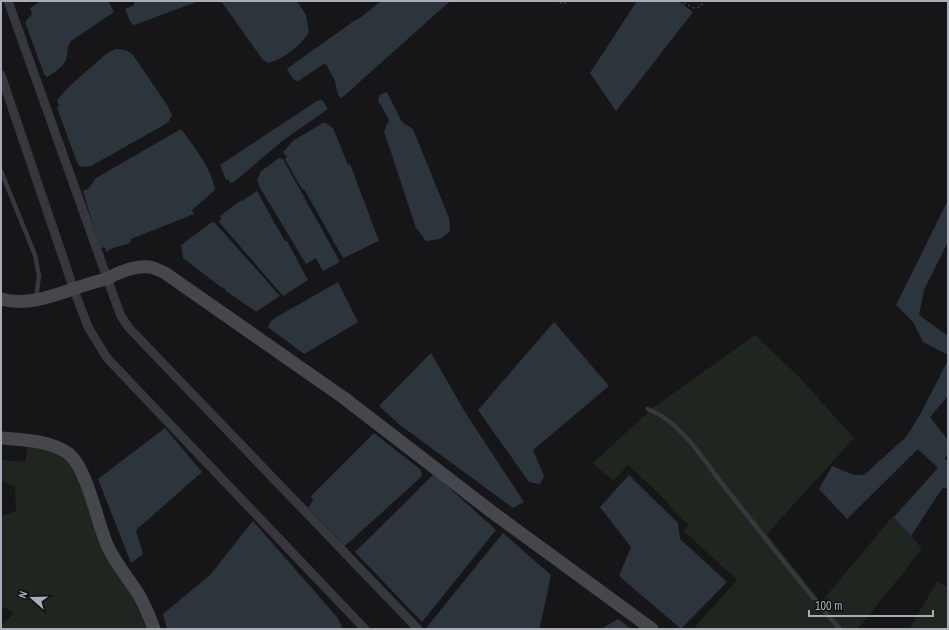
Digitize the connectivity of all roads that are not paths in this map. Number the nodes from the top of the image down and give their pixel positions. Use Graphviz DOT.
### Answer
graph roads {
  1 [pos="8,1"];
  2 [pos="1,75"];
  3 [pos="1,171"];
  4 [pos="103,280"];
  5 [pos="76,289"];
  6 [pos="1,299"];
  7 [pos="36,300"];
  8 [pos="648,409"];
  9 [pos="1,438"];
  10 [pos="154,629"];
  11 [pos="365,629"];
  12 [pos="418,629"];
  13 [pos="652,629"];
  14 [pos="840,629"];
  1 -- 4 [label="street"];
  2 -- 5 [label="street"];
  3 -- 7 [label="lane"];
  4 -- 5 [label="street"];
  4 -- 12 [label="street"];
  4 -- 13 [label="street"];
  5 -- 7 [label="street"];
  5 -- 11 [label="street"];
  6 -- 7 [label="street"];
  8 -- 14 [label="lane"];
  9 -- 10 [label="street"];
}
